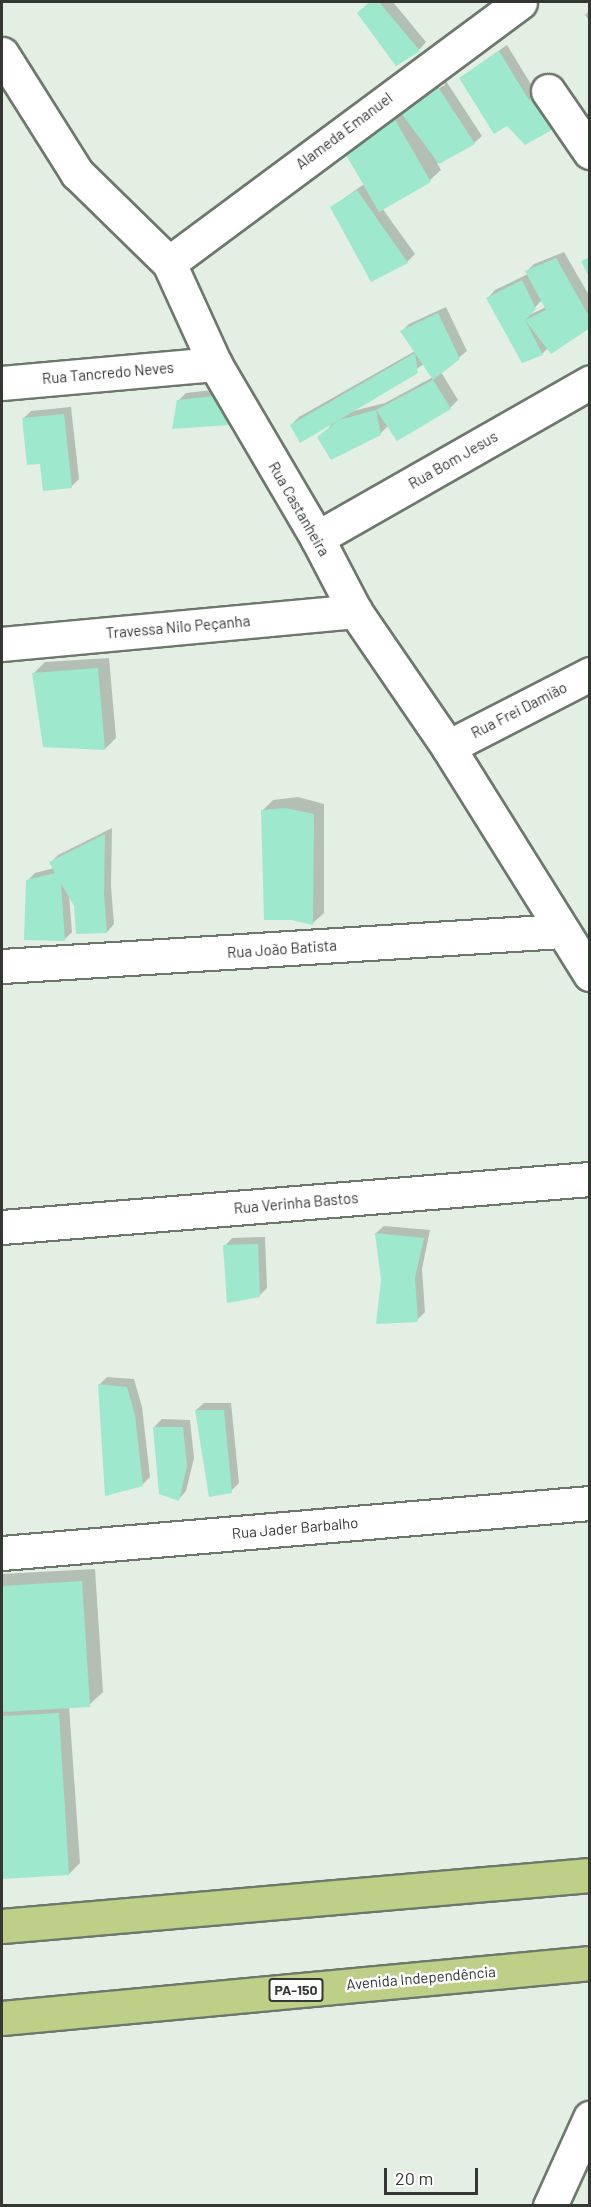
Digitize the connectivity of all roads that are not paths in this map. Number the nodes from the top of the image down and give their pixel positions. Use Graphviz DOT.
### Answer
graph roads {
  1 [pos="520,2"];
  2 [pos="2,54"];
  3 [pos="548,91"];
  4 [pos="590,152"];
  5 [pos="169,263"];
  6 [pos="215,364"];
  7 [pos="590,382"];
  8 [pos="2,383"];
  9 [pos="316,538"];
  10 [pos="355,611"];
  11 [pos="2,644"];
  12 [pos="590,674"];
  13 [pos="448,747"];
  14 [pos="562,931"];
  15 [pos="2,966"];
  16 [pos="590,974"];
  17 [pos="590,1179"];
  18 [pos="2,1227"];
  19 [pos="590,1503"];
  20 [pos="2,1553"];
  21 [pos="590,1875"];
  22 [pos="2,1926"];
  23 [pos="590,1963"];
  24 [pos="2,2018"];
  25 [pos="590,2118"];
  26 [pos="550,2205"];
  1 -- 5 [label="street, Alameda Emanuel"];
  2 -- 5 [label="street, Rua Castanheira"];
  3 -- 4 [label="street"];
  5 -- 6 [label="street, Rua Castanheira"];
  6 -- 8 [label="street, Rua Tancredo Neves"];
  6 -- 9 [label="street, Rua Castanheira"];
  7 -- 9 [label="street, Rua Bom Jesus"];
  9 -- 10 [label="street, Rua Castanheira"];
  10 -- 11 [label="street, Travessa Nilo Peçanha"];
  10 -- 13 [label="street, Rua Castanheira"];
  12 -- 13 [label="street, Rua Frei Damião"];
  13 -- 14 [label="street, Rua Castanheira"];
  14 -- 15 [label="street, Rua João Batista"];
  14 -- 16 [label="street, Rua Castanheira"];
  17 -- 18 [label="street, Rua Verinha Bastos"];
  19 -- 20 [label="street, Rua Jader Barbalho"];
  21 -- 22 [label="main road"];
  23 -- 24 [label="main road, Avenida Independência / PA-150"];
  25 -- 26 [label="street"];
}
